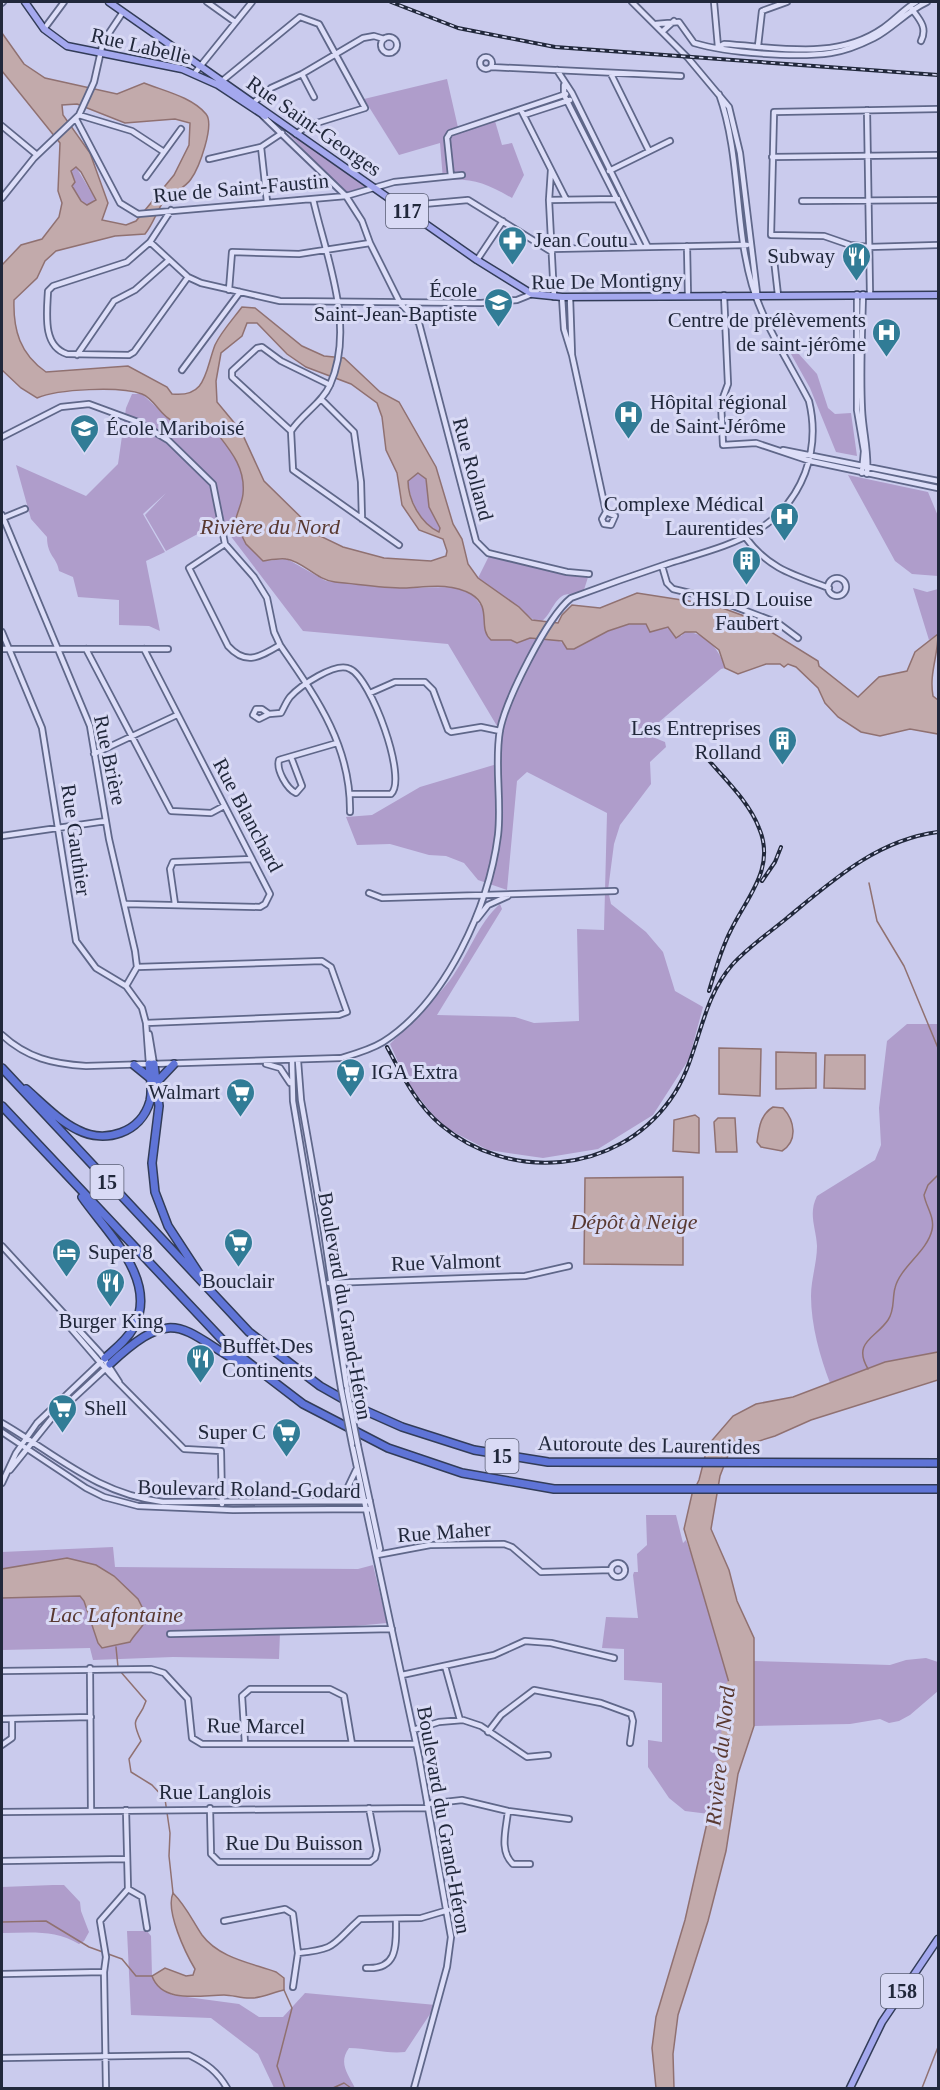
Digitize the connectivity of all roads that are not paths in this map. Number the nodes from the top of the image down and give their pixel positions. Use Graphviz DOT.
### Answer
graph roads {
  1 [pos="25,2"];
  2 [pos="64,2"];
  3 [pos="109,2"];
  4 [pos="207,2"];
  5 [pos="252,2"];
  6 [pos="632,2"];
  7 [pos="714,2"];
  8 [pos="787,2"];
  9 [pos="916,2"];
  10 [pos="924,2"];
  11 [pos="911,8"];
  12 [pos="123,12"];
  13 [pos="674,21"];
  14 [pos="235,22"];
  15 [pos="656,24"];
  16 [pos="45,29"];
  17 [pos="663,31"];
  18 [pos="384,39"];
  19 [pos="921,41"];
  20 [pos="718,46"];
  21 [pos="758,49"];
  22 [pos="101,53"];
  23 [pos="336,54"];
  24 [pos="189,58"];
  25 [pos="200,66"];
  26 [pos="491,67"];
  27 [pos="180,69"];
  28 [pos="557,70"];
  29 [pos="194,74"];
  30 [pos="302,74"];
  31 [pos="611,74"];
  32 [pos="681,76"];
  33 [pos="222,81"];
  34 [pos="564,85"];
  35 [pos="572,93"];
  36 [pos="719,94"];
  37 [pos="564,95"];
  38 [pos="314,97"];
  39 [pos="575,98"];
  40 [pos="567,101"];
  41 [pos="253,103"];
  42 [pos="939,109"];
  43 [pos="521,110"];
  44 [pos="867,110"];
  45 [pos="524,115"];
  46 [pos="76,119"];
  47 [pos="2,126"];
  48 [pos="181,129"];
  49 [pos="283,129"];
  50 [pos="296,134"];
  51 [pos="670,141"];
  52 [pos="261,147"];
  53 [pos="649,151"];
  54 [pos="164,152"];
  55 [pos="740,153"];
  56 [pos="733,154"];
  57 [pos="37,155"];
  58 [pos="939,155"];
  59 [pos="867,156"];
  60 [pos="772,157"];
  61 [pos="209,159"];
  62 [pos="551,170"];
  63 [pos="610,170"];
  64 [pos="603,173"];
  65 [pos="462,175"];
  66 [pos="451,176"];
  67 [pos="735,176"];
  68 [pos="742,176"];
  69 [pos="146,177"];
  70 [pos="374,188"];
  71 [pos="346,196"];
  72 [pos="623,197"];
  73 [pos="2,198"];
  74 [pos="313,199"];
  75 [pos="566,199"];
  76 [pos="616,199"];
  77 [pos="549,200"];
  78 [pos="939,200"];
  79 [pos="802,201"];
  80 [pos="267,202"];
  81 [pos="868,202"];
  82 [pos="401,206"];
  83 [pos="171,210"];
  84 [pos="633,217"];
  85 [pos="627,220"];
  86 [pos="503,221"];
  87 [pos="150,242"];
  88 [pos="370,243"];
  89 [pos="744,245"];
  90 [pos="750,245"];
  91 [pos="939,245"];
  92 [pos="687,246"];
  93 [pos="641,247"];
  94 [pos="648,247"];
  95 [pos="869,247"];
  96 [pos="325,250"];
  97 [pos="552,250"];
  98 [pos="773,251"];
  99 [pos="169,260"];
  100 [pos="477,260"];
  101 [pos="188,277"];
  102 [pos="229,290"];
  103 [pos="240,292"];
  104 [pos="532,294"];
  105 [pos="863,294"];
  106 [pos="723,295"];
  107 [pos="778,295"];
  108 [pos="939,295"];
  109 [pos="688,296"];
  110 [pos="757,296"];
  111 [pos="554,297"];
  112 [pos="562,297"];
  113 [pos="570,297"];
  114 [pos="339,302"];
  115 [pos="400,303"];
  116 [pos="416,303"];
  117 [pos="419,323"];
  118 [pos="77,355"];
  119 [pos="572,355"];
  120 [pos="182,370"];
  121 [pos="331,383"];
  122 [pos="321,399"];
  123 [pos="291,431"];
  124 [pos="2,436"];
  125 [pos="780,450"];
  126 [pos="811,454"];
  127 [pos="810,461"];
  128 [pos="865,467"];
  129 [pos="864,473"];
  130 [pos="939,481"];
  131 [pos="939,489"];
  132 [pos="25,509"];
  133 [pos="606,512"];
  134 [pos="2,517"];
  135 [pos="362,519"];
  136 [pos="746,538"];
  137 [pos="225,544"];
  138 [pos="399,545"];
  139 [pos="662,566"];
  140 [pos="588,574"];
  141 [pos="829,588"];
  142 [pos="2,632"];
  143 [pos="798,638"];
  144 [pos="280,645"];
  145 [pos="2,649"];
  146 [pos="9,649"];
  147 [pos="59,649"];
  148 [pos="86,649"];
  149 [pos="144,649"];
  150 [pos="168,649"];
  151 [pos="308,685"];
  152 [pos="370,693"];
  153 [pos="269,714"];
  154 [pos="177,715"];
  155 [pos="500,731"];
  156 [pos="133,738"];
  157 [pos="337,743"];
  158 [pos="94,753"];
  159 [pos="291,757"];
  160 [pos="350,794"];
  161 [pos="224,806"];
  162 [pos="350,812"];
  163 [pos="106,820"];
  164 [pos="58,830"];
  165 [pos="2,836"];
  166 [pos="252,859"];
  167 [pos="615,891"];
  168 [pos="369,893"];
  169 [pos="515,894"];
  170 [pos="483,895"];
  171 [pos="126,904"];
  172 [pos="175,904"];
  173 [pos="474,923"];
  174 [pos="137,967"];
  175 [pos="126,986"];
  176 [pos="146,1023"];
  177 [pos="2,1035"];
  178 [pos="295,1061"];
  179 [pos="261,1062"];
  180 [pos="152,1064"];
  181 [pos="174,1064"];
  182 [pos="134,1065"];
  183 [pos="2,1068"];
  184 [pos="154,1081"];
  185 [pos="292,1089"];
  186 [pos="2,1106"];
  187 [pos="64,1173"];
  188 [pos="2,1246"];
  189 [pos="569,1266"];
  190 [pos="323,1282"];
  191 [pos="332,1283"];
  192 [pos="213,1296"];
  193 [pos="105,1363"];
  194 [pos="264,1377"];
  195 [pos="344,1389"];
  196 [pos="2,1423"];
  197 [pos="2,1432"];
  198 [pos="26,1439"];
  199 [pos="32,1443"];
  200 [pos="22,1445"];
  201 [pos="355,1445"];
  202 [pos="28,1449"];
  203 [pos="939,1464"];
  204 [pos="356,1468"];
  205 [pos="10,1470"];
  206 [pos="2,1483"];
  207 [pos="939,1489"];
  208 [pos="324,1501"];
  209 [pos="367,1501"];
  210 [pos="222,1502"];
  211 [pos="365,1509"];
  212 [pos="371,1509"];
  213 [pos="222,1510"];
  214 [pos="377,1555"];
  215 [pos="612,1570"];
  216 [pos="392,1629"];
  217 [pos="170,1634"];
  218 [pos="614,1658"];
  219 [pos="446,1666"];
  220 [pos="90,1668"];
  221 [pos="2,1671"];
  222 [pos="402,1676"];
  223 [pos="91,1717"];
  224 [pos="2,1719"];
  225 [pos="12,1719"];
  226 [pos="460,1720"];
  227 [pos="413,1730"];
  228 [pos="488,1732"];
  229 [pos="630,1743"];
  230 [pos="244,1744"];
  231 [pos="352,1744"];
  232 [pos="416,1744"];
  233 [pos="2,1745"];
  234 [pos="548,1755"];
  235 [pos="427,1806"];
  236 [pos="210,1808"];
  237 [pos="369,1808"];
  238 [pos="91,1810"];
  239 [pos="126,1810"];
  240 [pos="2,1812"];
  241 [pos="508,1812"];
  242 [pos="569,1819"];
  243 [pos="128,1859"];
  244 [pos="2,1862"];
  245 [pos="530,1864"];
  246 [pos="128,1889"];
  247 [pos="447,1910"];
  248 [pos="396,1919"];
  249 [pos="224,1921"];
  250 [pos="147,1928"];
  251 [pos="939,1939"];
  252 [pos="298,1953"];
  253 [pos="366,1968"];
  254 [pos="104,1972"];
  255 [pos="2,1974"];
  256 [pos="292,1987"];
  257 [pos="105,2056"];
  258 [pos="2,2058"];
  259 [pos="106,2088"];
  260 [pos="227,2088"];
  261 [pos="414,2088"];
  262 [pos="850,2088"];
  1 -- 16 [label="main road, Rue Labelle / 117"];
  2 -- 16 [label="street"];
  3 -- 12 [label="main road, Rue Saint-Georges / 117"];
  4 -- 14 [label="street"];
  5 -- 14 [label="street"];
  6 -- 15 [label="street"];
  7 -- 20 [label="street"];
  8 -- 21 [label="street"];
  9 -- 11 [label="street"];
  10 -- 11 [label="street"];
  11 -- 19 [label="street"];
  11 -- 21 [label="street"];
  12 -- 22 [label="street"];
  12 -- 24 [label="main road, Rue Saint-Georges / 117"];
  13 -- 15 [label="street"];
  13 -- 17 [label="street"];
  13 -- 20 [label="street"];
  14 -- 25 [label="street"];
  15 -- 17 [label="street"];
  16 -- 22 [label="main road, Rue Labelle / 117"];
  17 -- 36 [label="street"];
  18 -- 23 [label="street"];
  20 -- 21 [label="street"];
  22 -- 27 [label="main road, Rue Labelle / 117"];
  22 -- 46 [label="street"];
  23 -- 30 [label="street"];
  23 -- 33 [label="street"];
  23 -- 50 [label="street"];
  24 -- 25 [label="main road, Rue Saint-Georges / 117"];
  24 -- 27 [label="main road"];
  25 -- 29 [label="street"];
  25 -- 33 [label="main road, Rue Saint-Georges / 117"];
  26 -- 28 [label="street"];
  27 -- 29 [label="main road, Rue Labelle / 117"];
  28 -- 31 [label="street"];
  28 -- 34 [label="street"];
  29 -- 49 [label="main road, Rue Labelle / 117"];
  30 -- 38 [label="street"];
  30 -- 41 [label="street"];
  31 -- 32 [label="street"];
  31 -- 53 [label="street"];
  33 -- 41 [label="main road, Rue Saint-Georges / 117"];
  34 -- 35 [label="street"];
  34 -- 37 [label="street"];
  35 -- 37 [label="street"];
  35 -- 39 [label="street"];
  36 -- 55 [label="street"];
  36 -- 56 [label="street"];
  37 -- 40 [label="street"];
  37 -- 43 [label="street"];
  39 -- 40 [label="street"];
  39 -- 63 [label="street"];
  40 -- 45 [label="street"];
  40 -- 64 [label="street"];
  41 -- 49 [label="main road, Rue Saint-Georges / 117"];
  42 -- 44 [label="street"];
  43 -- 45 [label="street"];
  43 -- 66 [label="street"];
  44 -- 59 [label="street"];
  44 -- 60 [label="street"];
  45 -- 62 [label="street"];
  46 -- 54 [label="street"];
  46 -- 57 [label="street"];
  46 -- 83 [label="street, Rue de Saint-Faustin"];
  47 -- 57 [label="street"];
  48 -- 54 [label="street"];
  49 -- 50 [label="main road, Rue Saint-Georges / 117"];
  49 -- 52 [label="street"];
  49 -- 71 [label="street, Rue Labelle"];
  50 -- 70 [label="main road, Rue Saint-Georges / 117"];
  51 -- 53 [label="street"];
  52 -- 61 [label="street"];
  52 -- 80 [label="street"];
  53 -- 63 [label="street"];
  54 -- 69 [label="street"];
  55 -- 56 [label="street"];
  55 -- 68 [label="street"];
  56 -- 67 [label="street"];
  57 -- 73 [label="street"];
  58 -- 59 [label="street"];
  59 -- 60 [label="street"];
  59 -- 81 [label="street"];
  60 -- 95 [label="street"];
  62 -- 75 [label="street"];
  62 -- 77 [label="street"];
  63 -- 64 [label="street"];
  63 -- 72 [label="street"];
  64 -- 76 [label="street"];
  65 -- 66 [label="street, Rue de Saint-Faustin"];
  66 -- 70 [label="street, Rue de Saint-Faustin"];
  67 -- 68 [label="street"];
  67 -- 89 [label="street"];
  68 -- 90 [label="street"];
  70 -- 71 [label="street, Rue de Saint-Faustin"];
  70 -- 82 [label="main road, Rue Saint-Georges / 117"];
  71 -- 74 [label="street, Rue de Saint-Faustin"];
  71 -- 88 [label="street, Rue Labelle"];
  72 -- 76 [label="street"];
  72 -- 84 [label="street"];
  74 -- 80 [label="street, Rue de Saint-Faustin"];
  74 -- 96 [label="street"];
  75 -- 76 [label="street"];
  75 -- 77 [label="street"];
  76 -- 85 [label="street"];
  77 -- 97 [label="street"];
  78 -- 81 [label="street"];
  79 -- 81 [label="street"];
  80 -- 83 [label="street, Rue de Saint-Faustin"];
  81 -- 95 [label="street"];
  82 -- 86 [label="street"];
  82 -- 100 [label="main road, Rue Saint-Georges / 117"];
  83 -- 87 [label="street"];
  84 -- 85 [label="street"];
  84 -- 94 [label="street"];
  85 -- 93 [label="street"];
  86 -- 97 [label="street"];
  86 -- 100 [label="street"];
  87 -- 99 [label="street, Rue De Montigny"];
  87 -- 118 [label="street"];
  88 -- 96 [label="street"];
  88 -- 115 [label="street, Rue Labelle"];
  89 -- 90 [label="street"];
  89 -- 92 [label="street"];
  89 -- 110 [label="street"];
  90 -- 110 [label="street"];
  91 -- 95 [label="street"];
  92 -- 94 [label="street"];
  92 -- 109 [label="street"];
  93 -- 94 [label="street"];
  93 -- 97 [label="street"];
  95 -- 105 [label="street"];
  96 -- 102 [label="street"];
  96 -- 114 [label="street"];
  97 -- 111 [label="street"];
  98 -- 107 [label="street"];
  99 -- 101 [label="street, Rue De Montigny"];
  99 -- 118 [label="street"];
  100 -- 104 [label="main road, Rue Saint-Georges / 117"];
  101 -- 102 [label="street, Rue De Montigny"];
  101 -- 118 [label="street"];
  102 -- 103 [label="street, Rue De Montigny"];
  103 -- 114 [label="street, Rue De Montigny"];
  103 -- 120 [label="street"];
  104 -- 111 [label="main road, Rue De Montigny / 117"];
  104 -- 116 [label="street, Rue De Montigny"];
  105 -- 107 [label="main road, 117"];
  105 -- 108 [label="main road, 117"];
  105 -- 128 [label="street"];
  106 -- 109 [label="main road, Rue De Montigny / 117"];
  106 -- 110 [label="main road, Rue De Montigny / 117"];
  106 -- 125 [label="street"];
  107 -- 110 [label="main road, 117"];
  109 -- 113 [label="main road, Rue De Montigny / 117"];
  110 -- 126 [label="street"];
  111 -- 112 [label="main road, Rue De Montigny / 117"];
  112 -- 113 [label="main road, Rue De Montigny / 117"];
  112 -- 119 [label="street"];
  113 -- 119 [label="street"];
  114 -- 115 [label="street, Rue De Montigny"];
  114 -- 121 [label="street"];
  115 -- 116 [label="street, Rue De Montigny"];
  115 -- 117 [label="street, Rue Rolland"];
  116 -- 117 [label="street, Rue Rolland"];
  117 -- 140 [label="street, Rue Rolland"];
  119 -- 133 [label="street"];
  121 -- 122 [label="street"];
  121 -- 123 [label="street"];
  122 -- 123 [label="street"];
  122 -- 135 [label="street"];
  123 -- 135 [label="street"];
  124 -- 137 [label="street"];
  125 -- 126 [label="street"];
  125 -- 127 [label="street"];
  126 -- 127 [label="street"];
  126 -- 128 [label="street"];
  127 -- 129 [label="street"];
  127 -- 136 [label="street"];
  128 -- 129 [label="street"];
  128 -- 130 [label="street"];
  129 -- 131 [label="street"];
  132 -- 134 [label="street"];
  134 -- 147 [label="street, Rue Brière"];
  135 -- 138 [label="street"];
  136 -- 139 [label="street"];
  136 -- 141 [label="street"];
  137 -- 144 [label="street"];
  137 -- 144 [label="street"];
  139 -- 143 [label="street"];
  139 -- 155 [label="street"];
  142 -- 146 [label="street, Rue Gauthier"];
  144 -- 151 [label="street"];
  145 -- 146 [label="street"];
  146 -- 147 [label="street"];
  146 -- 164 [label="street, Rue Gauthier"];
  147 -- 148 [label="street"];
  147 -- 158 [label="street, Rue Brière"];
  148 -- 149 [label="street"];
  148 -- 156 [label="street"];
  149 -- 150 [label="street"];
  149 -- 154 [label="street, Rue Blanchard"];
  151 -- 152 [label="street"];
  151 -- 153 [label="street"];
  151 -- 157 [label="street"];
  152 -- 155 [label="street"];
  152 -- 160 [label="street"];
  154 -- 156 [label="street"];
  154 -- 161 [label="street, Rue Blanchard"];
  155 -- 170 [label="street"];
  156 -- 158 [label="street"];
  156 -- 161 [label="street"];
  157 -- 159 [label="street"];
  157 -- 160 [label="street"];
  158 -- 163 [label="street, Rue Brière"];
  159 -- 159 [label="street"];
  160 -- 162 [label="street"];
  161 -- 166 [label="street, Rue Blanchard"];
  163 -- 164 [label="street"];
  163 -- 171 [label="street, Rue Brière"];
  164 -- 165 [label="street"];
  164 -- 175 [label="street, Rue Gauthier"];
  166 -- 172 [label="street"];
  166 -- 172 [label="street, Rue Blanchard"];
  167 -- 169 [label="street"];
  168 -- 170 [label="street"];
  169 -- 170 [label="street"];
  169 -- 173 [label="street"];
  170 -- 173 [label="street"];
  171 -- 172 [label="street, Rue Blanchard"];
  171 -- 174 [label="street, Rue Brière"];
  173 -- 178 [label="street"];
  174 -- 175 [label="street"];
  174 -- 176 [label="street"];
  175 -- 176 [label="street, Rue Gauthier"];
  176 -- 180 [label="street, Rue Gauthier"];
  177 -- 182 [label="street"];
  178 -- 179 [label="street"];
  178 -- 185 [label="street, Boulevard du Grand-Héron"];
  178 -- 191 [label="street, Boulevard du Grand-Héron"];
  179 -- 181 [label="street"];
  179 -- 185 [label="street"];
  180 -- 181 [label="street"];
  180 -- 182 [label="street"];
  180 -- 184 [label="highway"];
  181 -- 184 [label="highway"];
  182 -- 184 [label="highway"];
  183 -- 184 [label="highway"];
  183 -- 192 [label="highway, Autoroute des Laurentides / 15"];
  184 -- 192 [label="highway"];
  185 -- 190 [label="street, Boulevard du Grand-Héron"];
  186 -- 187 [label="highway, Autoroute des Laurentides / 15"];
  187 -- 193 [label="highway"];
  187 -- 194 [label="highway, Autoroute des Laurentides / 15"];
  188 -- 193 [label="street"];
  189 -- 191 [label="street, Rue Valmont"];
  190 -- 191 [label="street, Rue Valmont"];
  190 -- 195 [label="street, Boulevard du Grand-Héron"];
  191 -- 195 [label="street, Boulevard du Grand-Héron"];
  192 -- 203 [label="highway, Autoroute des Laurentides / 15"];
  193 -- 194 [label="highway"];
  193 -- 198 [label="street"];
  193 -- 199 [label="street"];
  193 -- 210 [label="street"];
  194 -- 207 [label="highway, Autoroute des Laurentides / 15"];
  195 -- 201 [label="street, Boulevard du Grand-Héron, bridge"];
  196 -- 198 [label="street, Boulevard Roland-Godard"];
  197 -- 200 [label="street, Boulevard Roland-Godard"];
  198 -- 199 [label="street, Boulevard Roland-Godard"];
  198 -- 200 [label="street"];
  199 -- 202 [label="street"];
  199 -- 210 [label="street, Boulevard Roland-Godard"];
  200 -- 202 [label="street, Boulevard Roland-Godard"];
  200 -- 205 [label="street"];
  201 -- 204 [label="street, Boulevard du Grand-Héron"];
  201 -- 209 [label="street, Boulevard du Grand-Héron"];
  202 -- 205 [label="street"];
  202 -- 213 [label="street, Boulevard Roland-Godard"];
  204 -- 208 [label="street"];
  204 -- 209 [label="street, Boulevard du Grand-Héron"];
  205 -- 206 [label="street"];
  208 -- 209 [label="street, Boulevard Roland-Godard"];
  208 -- 210 [label="street, Boulevard Roland-Godard"];
  209 -- 211 [label="street, Boulevard du Grand-Héron"];
  209 -- 212 [label="street, Boulevard du Grand-Héron"];
  210 -- 213 [label="street"];
  211 -- 212 [label="street, Boulevard Roland-Godard"];
  211 -- 213 [label="street, Boulevard Roland-Godard"];
  211 -- 214 [label="street, Boulevard du Grand-Héron"];
  212 -- 214 [label="street, Boulevard du Grand-Héron"];
  214 -- 215 [label="street, Rue Maher"];
  214 -- 216 [label="street, Boulevard du Grand-Héron"];
  216 -- 217 [label="street"];
  216 -- 222 [label="street, Boulevard du Grand-Héron"];
  218 -- 219 [label="street"];
  219 -- 222 [label="street"];
  219 -- 226 [label="street"];
  220 -- 221 [label="street, Rue Marcel"];
  220 -- 223 [label="street"];
  220 -- 230 [label="street, Rue Marcel"];
  222 -- 227 [label="street, Boulevard du Grand-Héron"];
  223 -- 225 [label="street"];
  223 -- 238 [label="street"];
  224 -- 225 [label="street"];
  225 -- 233 [label="street"];
  226 -- 227 [label="street"];
  226 -- 228 [label="street"];
  227 -- 232 [label="street, Boulevard du Grand-Héron"];
  228 -- 229 [label="street"];
  228 -- 234 [label="street"];
  230 -- 231 [label="street, Rue Marcel"];
  230 -- 231 [label="street"];
  231 -- 232 [label="street, Rue Marcel"];
  232 -- 235 [label="street, Boulevard du Grand-Héron"];
  235 -- 237 [label="street, Rue Langlois"];
  235 -- 241 [label="street, Rue Langlois"];
  235 -- 247 [label="street, Boulevard du Grand-Héron"];
  236 -- 237 [label="street, Rue Langlois"];
  236 -- 237 [label="street, Rue Du Buisson"];
  236 -- 239 [label="street, Rue Langlois"];
  238 -- 239 [label="street, Rue Langlois"];
  238 -- 240 [label="street, Rue Langlois"];
  239 -- 243 [label="street"];
  241 -- 242 [label="street, Rue Langlois"];
  241 -- 245 [label="street"];
  243 -- 244 [label="street"];
  243 -- 246 [label="street"];
  246 -- 250 [label="street"];
  246 -- 254 [label="street"];
  247 -- 248 [label="street"];
  247 -- 261 [label="street, Boulevard du Grand-Héron"];
  248 -- 252 [label="street"];
  248 -- 253 [label="street"];
  249 -- 252 [label="street"];
  251 -- 262 [label="main road, 158"];
  252 -- 256 [label="street"];
  254 -- 255 [label="street"];
  254 -- 257 [label="street"];
  257 -- 258 [label="street"];
  257 -- 259 [label="street"];
  257 -- 260 [label="street"];
}
